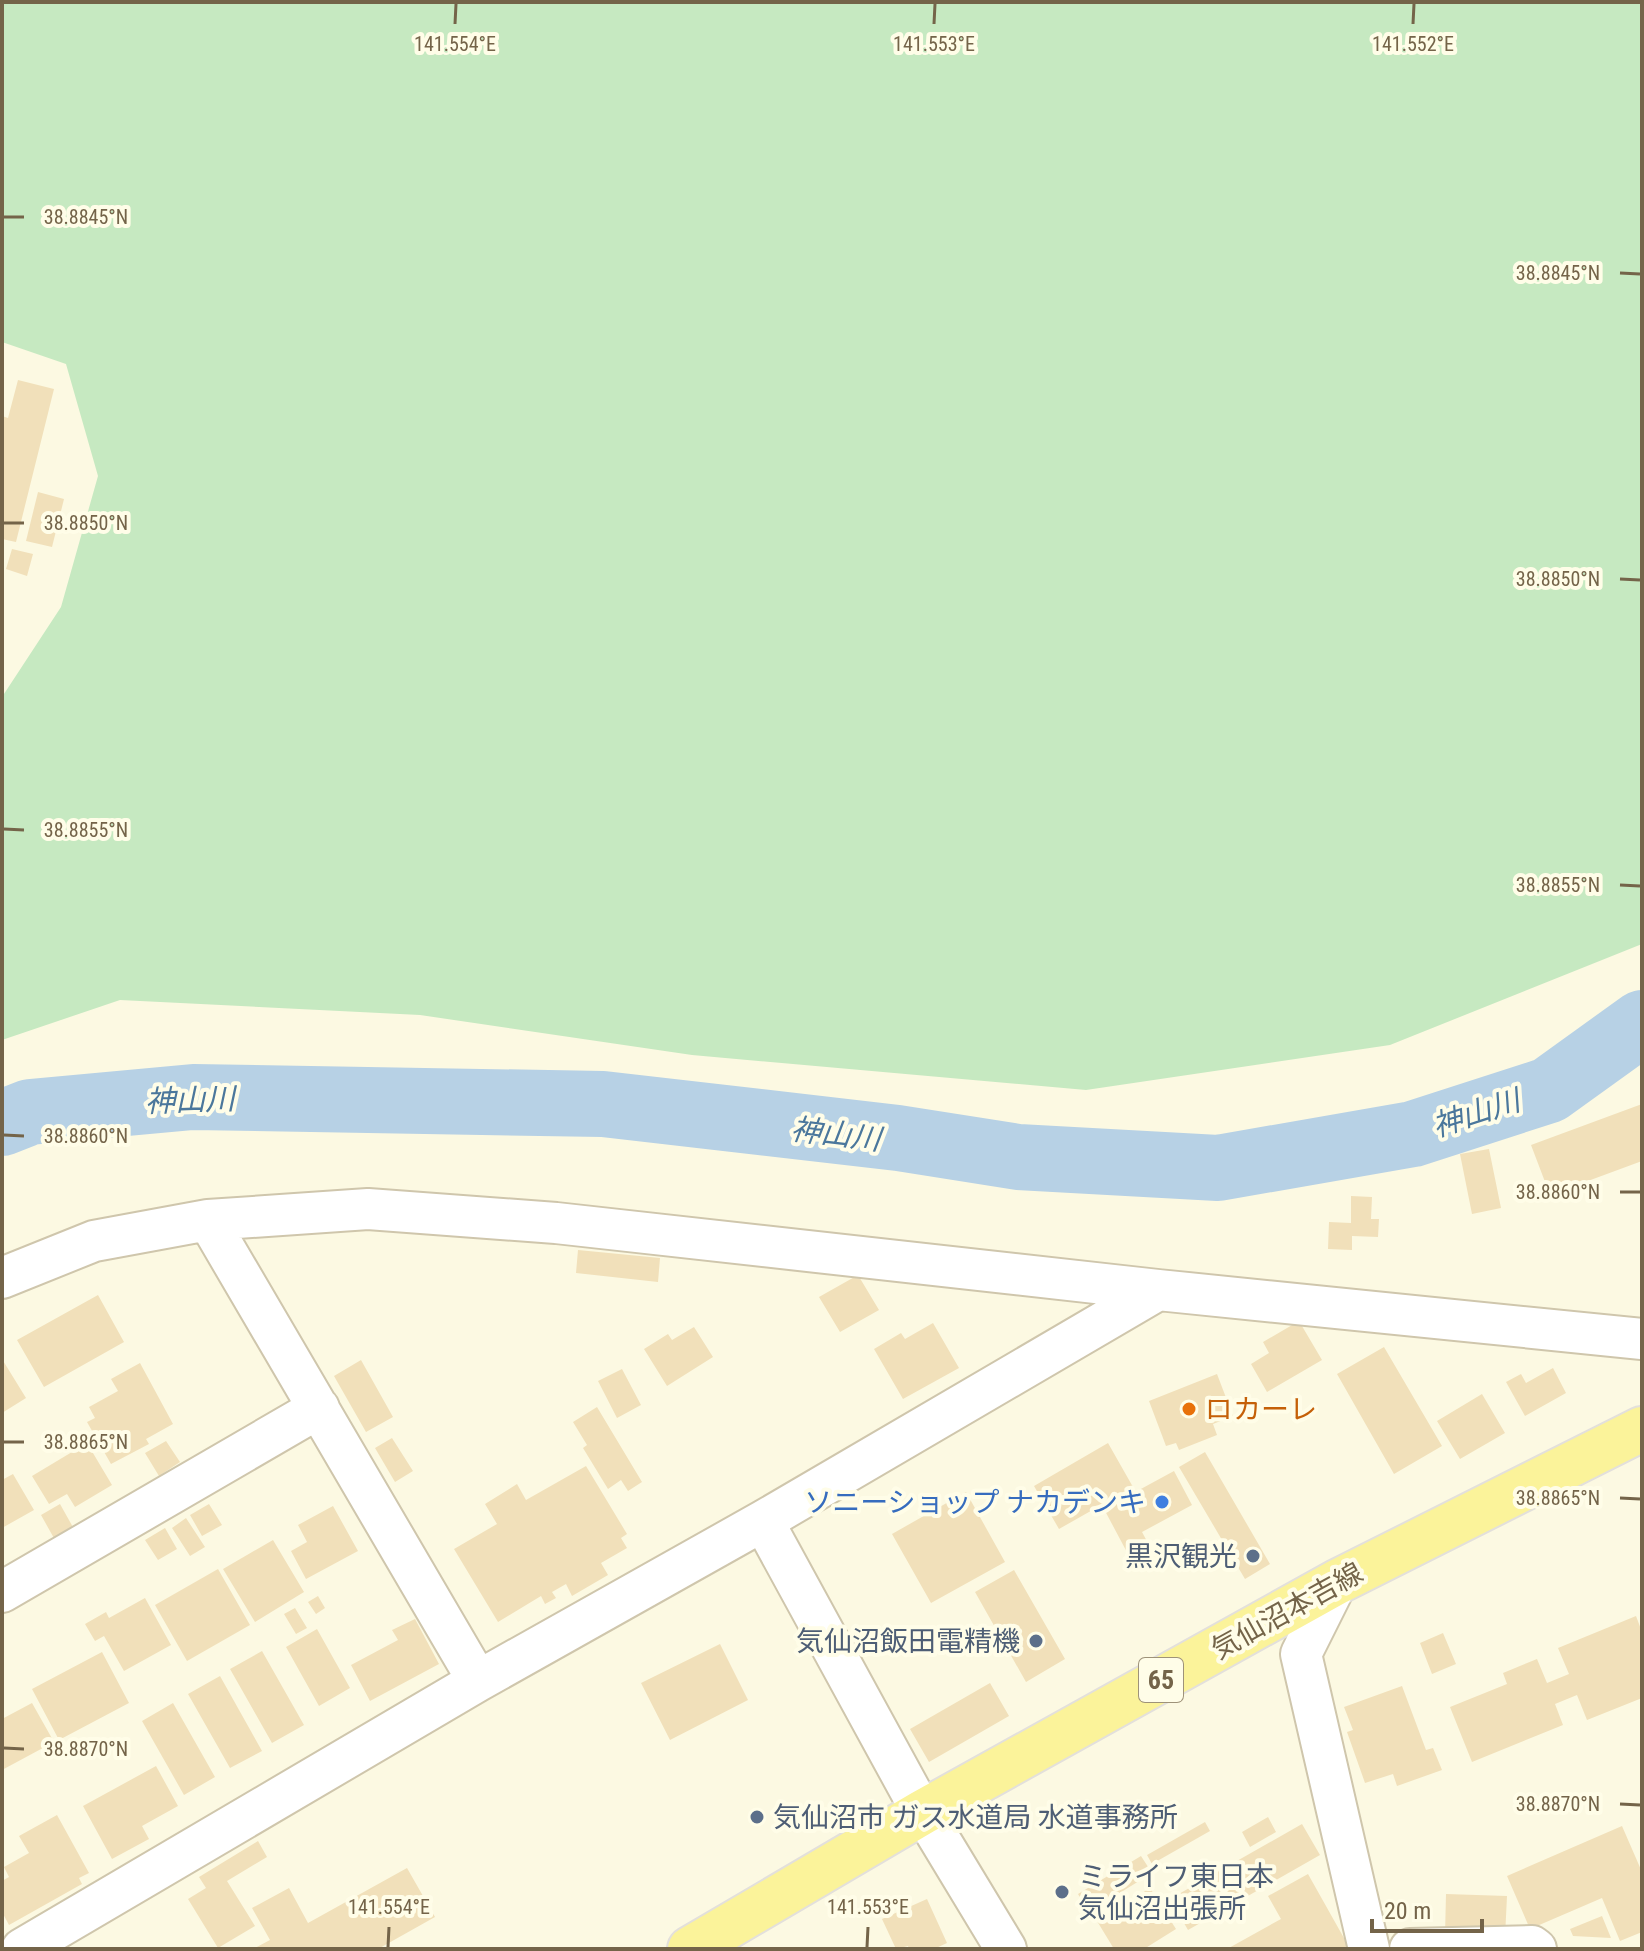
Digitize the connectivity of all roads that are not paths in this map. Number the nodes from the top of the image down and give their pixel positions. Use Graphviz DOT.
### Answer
graph roads {
  1 [pos="208,1220"];
  2 [pos="2,1278"];
  3 [pos="1158,1290"];
  4 [pos="1642,1339"];
  5 [pos="319,1408"];
  6 [pos="1642,1429"];
  7 [pos="763,1521"];
  8 [pos="1337,1582"];
  9 [pos="2,1592"];
  10 [pos="478,1681"];
  11 [pos="923,1812"];
  12 [pos="22,1949"];
  13 [pos="690,1949"];
  14 [pos="1006,1949"];
  15 [pos="1369,1949"];
  16 [pos="1410,1949"];
  17 [pos="1536,1949"];
  1 -- 2 [label="street"];
  1 -- 3 [label="street"];
  1 -- 5 [label="street"];
  3 -- 4 [label="street"];
  3 -- 7 [label="street"];
  5 -- 9 [label="street"];
  5 -- 10 [label="street"];
  6 -- 8 [label="main road, 気仙沼本吉線 / 65"];
  7 -- 10 [label="street"];
  7 -- 11 [label="street"];
  8 -- 11 [label="main road, 気仙沼本吉線 / 65"];
  8 -- 15 [label="street"];
  10 -- 12 [label="street"];
  11 -- 13 [label="main road, 気仙沼本吉線 / 65"];
  11 -- 14 [label="street"];
  16 -- 17 [label="street"];
}
